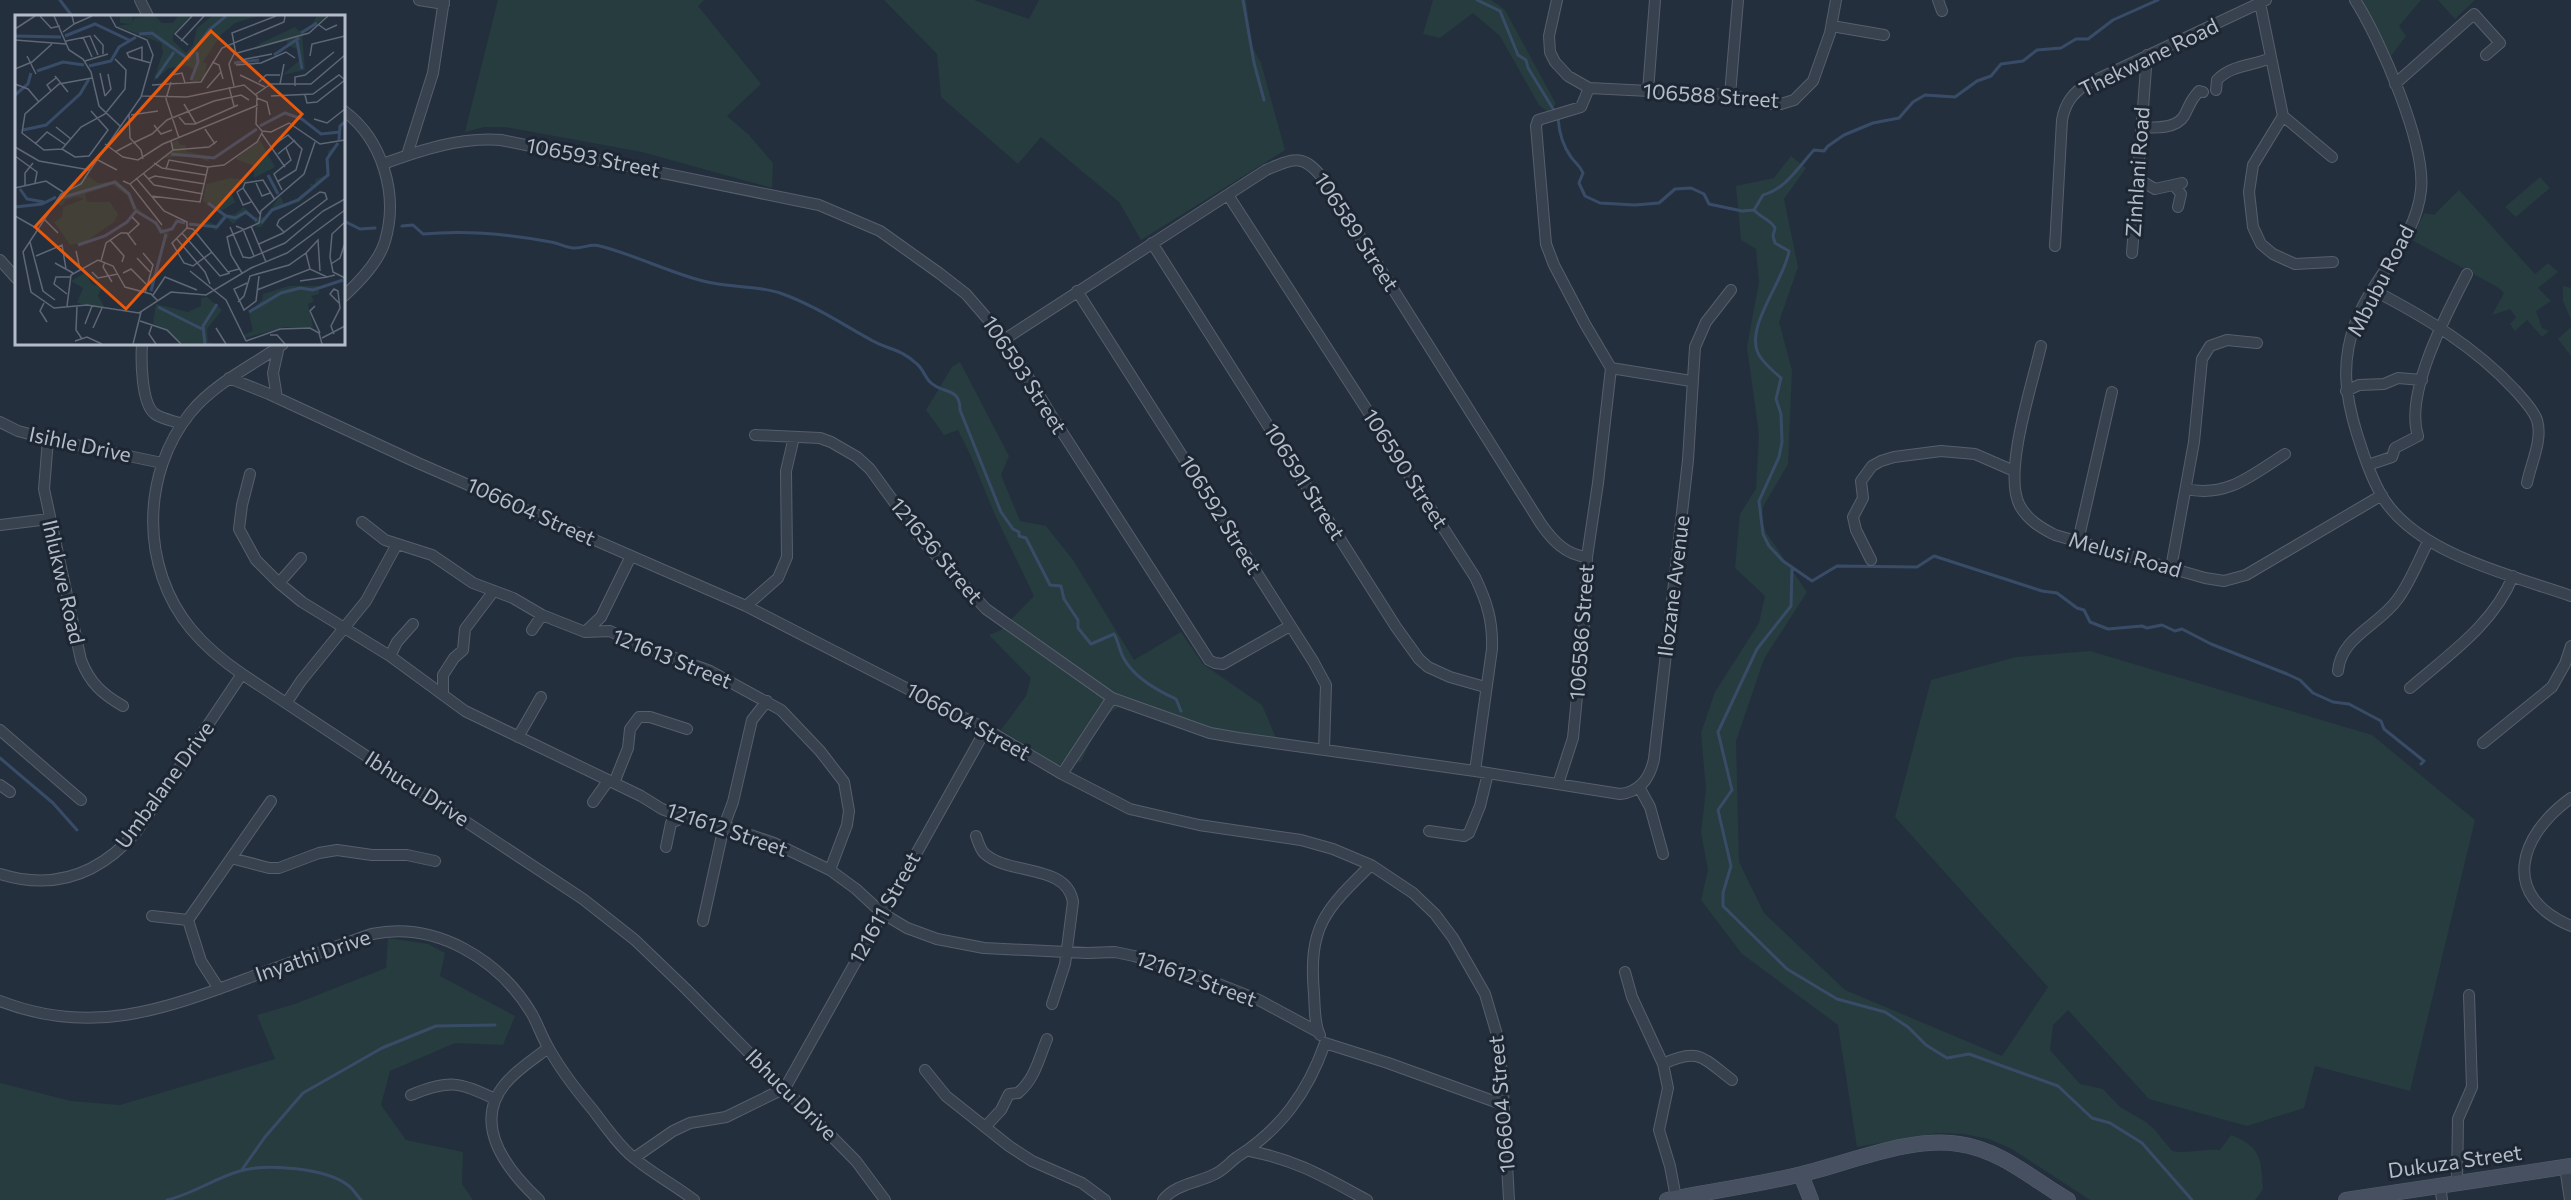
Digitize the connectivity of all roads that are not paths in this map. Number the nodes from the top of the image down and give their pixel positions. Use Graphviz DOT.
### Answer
graph roads {
  1 [pos="140,0"];
  2 [pos="419,0"];
  3 [pos="1557,0"];
  4 [pos="1655,0"];
  5 [pos="1738,0"];
  6 [pos="1836,0"];
  7 [pos="2355,0"];
  8 [pos="444,2"];
  9 [pos="2263,2"];
  10 [pos="148,15"];
  11 [pos="1832,26"];
  12 [pos="1884,35"];
  13 [pos="2147,55"];
  14 [pos="2486,55"];
  15 [pos="2271,58"];
  16 [pos="2395,84"];
  17 [pos="1588,88"];
  18 [pos="2216,90"];
  19 [pos="1648,91"];
  20 [pos="2203,92"];
  21 [pos="1730,95"];
  22 [pos="345,112"];
  23 [pos="2283,116"];
  24 [pos="2142,127"];
  25 [pos="407,155"];
  26 [pos="2332,157"];
  27 [pos="383,164"];
  28 [pos="2138,178"];
  29 [pos="2155,189"];
  30 [pos="2136,194"];
  31 [pos="1228,195"];
  32 [pos="2178,207"];
  33 [pos="1152,243"];
  34 [pos="2055,246"];
  35 [pos="2132,253"];
  36 [pos="0,260"];
  37 [pos="2333,262"];
  38 [pos="2467,274"];
  39 [pos="15,277"];
  40 [pos="1731,290"];
  41 [pos="2373,290"];
  42 [pos="1077,291"];
  43 [pos="345,295"];
  44 [pos="2440,327"];
  45 [pos="1005,339"];
  46 [pos="2257,343"];
  47 [pos="141,345"];
  48 [pos="281,345"];
  49 [pos="2041,346"];
  50 [pos="1611,368"];
  51 [pos="229,378"];
  52 [pos="2422,380"];
  53 [pos="1691,381"];
  54 [pos="2346,391"];
  55 [pos="2112,392"];
  56 [pos="277,398"];
  57 [pos="0,422"];
  58 [pos="182,424"];
  59 [pos="755,435"];
  60 [pos="794,437"];
  61 [pos="48,439"];
  62 [pos="2285,454"];
  63 [pos="162,463"];
  64 [pos="2368,465"];
  65 [pos="2014,471"];
  66 [pos="250,474"];
  67 [pos="2527,483"];
  68 [pos="2186,489"];
  69 [pos="2382,495"];
  70 [pos="49,519"];
  71 [pos="362,522"];
  72 [pos="0,525"];
  73 [pos="2078,541"];
  74 [pos="2428,542"];
  75 [pos="396,546"];
  76 [pos="631,556"];
  77 [pos="1587,557"];
  78 [pos="301,558"];
  79 [pos="1871,560"];
  80 [pos="2171,568"];
  81 [pos="2513,576"];
  82 [pos="279,583"];
  83 [pos="493,592"];
  84 [pos="2571,596"];
  85 [pos="746,606"];
  86 [pos="542,615"];
  87 [pos="601,617"];
  88 [pos="413,624"];
  89 [pos="1290,626"];
  90 [pos="345,628"];
  91 [pos="532,630"];
  92 [pos="610,631"];
  93 [pos="585,632"];
  94 [pos="2571,646"];
  95 [pos="390,656"];
  96 [pos="2338,671"];
  97 [pos="242,674"];
  98 [pos="1485,687"];
  99 [pos="2410,688"];
  100 [pos="443,695"];
  101 [pos="541,697"];
  102 [pos="1112,698"];
  103 [pos="767,700"];
  104 [pos="287,702"];
  105 [pos="123,706"];
  106 [pos="687,729"];
  107 [pos="986,729"];
  108 [pos="0,730"];
  109 [pos="518,737"];
  110 [pos="2483,743"];
  111 [pos="1324,750"];
  112 [pos="1475,771"];
  113 [pos="1488,773"];
  114 [pos="1062,774"];
  115 [pos="611,782"];
  116 [pos="0,784"];
  117 [pos="1558,784"];
  118 [pos="1640,787"];
  119 [pos="10,792"];
  120 [pos="2571,798"];
  121 [pos="81,800"];
  122 [pos="271,801"];
  123 [pos="593,802"];
  124 [pos="684,817"];
  125 [pos="724,826"];
  126 [pos="1429,831"];
  127 [pos="976,836"];
  128 [pos="666,847"];
  129 [pos="1663,854"];
  130 [pos="231,858"];
  131 [pos="435,861"];
  132 [pos="1371,865"];
  133 [pos="830,870"];
  134 [pos="0,875"];
  135 [pos="882,913"];
  136 [pos="152,916"];
  137 [pos="188,920"];
  138 [pos="703,921"];
  139 [pos="2571,926"];
  140 [pos="1066,952"];
  141 [pos="1625,972"];
  142 [pos="219,988"];
  143 [pos="2469,995"];
  144 [pos="0,1001"];
  145 [pos="1052,1004"];
  146 [pos="1318,1032"];
  147 [pos="1047,1039"];
  148 [pos="1325,1043"];
  149 [pos="548,1048"];
  150 [pos="1663,1064"];
  151 [pos="925,1070"];
  152 [pos="1732,1080"];
  153 [pos="785,1088"];
  154 [pos="411,1095"];
  155 [pos="495,1099"];
  156 [pos="1504,1105"];
  157 [pos="986,1126"];
  158 [pos="1250,1151"];
  159 [pos="634,1158"];
  160 [pos="2568,1167"];
  161 [pos="1801,1175"];
  162 [pos="2457,1183"];
  163 [pos="2441,1192"];
  164 [pos="1672,1199"];
  165 [pos="539,1200"];
  166 [pos="694,1200"];
  167 [pos="885,1200"];
  168 [pos="1105,1200"];
  169 [pos="1163,1200"];
  170 [pos="1367,1200"];
  171 [pos="1509,1200"];
  172 [pos="1810,1200"];
  173 [pos="2068,1200"];
  174 [pos="2346,1200"];
  175 [pos="2570,1200"];
  1 -- 10 [label="street"];
  2 -- 8 [label="street"];
  3 -- 17 [label="street"];
  4 -- 19 [label="street"];
  5 -- 21 [label="street"];
  6 -- 11 [label="street, 106588 Street"];
  7 -- 16 [label="street, Mbubu Road"];
  8 -- 25 [label="street"];
  9 -- 13 [label="street, Thekwane Road"];
  9 -- 15 [label="street"];
  11 -- 12 [label="street"];
  11 -- 21 [label="street, 106588 Street"];
  13 -- 24 [label="street, Zinhlani Road"];
  13 -- 34 [label="street, Thekwane Road"];
  14 -- 16 [label="street"];
  15 -- 18 [label="street"];
  15 -- 23 [label="street"];
  16 -- 41 [label="street, Mbubu Road"];
  17 -- 19 [label="street, 106588 Street"];
  17 -- 50 [label="street"];
  19 -- 21 [label="street, 106588 Street"];
  20 -- 24 [label="street"];
  22 -- 27 [label="street"];
  23 -- 26 [label="street"];
  23 -- 37 [label="street"];
  24 -- 28 [label="street, Zinhlani Road"];
  25 -- 27 [label="street, 106593 Street"];
  25 -- 45 [label="street, 106593 Street"];
  27 -- 43 [label="street"];
  28 -- 29 [label="street"];
  28 -- 30 [label="street, Zinhlani Road"];
  29 -- 30 [label="street"];
  29 -- 32 [label="street"];
  30 -- 35 [label="street, Zinhlani Road"];
  31 -- 33 [label="street, 106589 Street"];
  31 -- 77 [label="street, 106589 Street"];
  31 -- 98 [label="street, 106590 Street"];
  33 -- 42 [label="street, 106589 Street"];
  33 -- 98 [label="street, 106591 Street"];
  36 -- 39 [label="street"];
  38 -- 44 [label="street"];
  40 -- 53 [label="street, Ilozane Avenue"];
  41 -- 44 [label="street"];
  41 -- 54 [label="street, Mbubu Road"];
  42 -- 45 [label="street, 106589 Street"];
  42 -- 89 [label="street, 106592 Street"];
  44 -- 52 [label="street"];
  44 -- 67 [label="street"];
  45 -- 89 [label="street, 106593 Street"];
  46 -- 68 [label="street"];
  47 -- 58 [label="street"];
  48 -- 51 [label="street, Ibhucu Drive"];
  48 -- 56 [label="street"];
  49 -- 65 [label="street, Melusi Road"];
  50 -- 53 [label="street"];
  50 -- 77 [label="street, 106586 Street"];
  51 -- 56 [label="street, 106604 Street"];
  51 -- 58 [label="street, Ibhucu Drive"];
  52 -- 54 [label="street"];
  52 -- 64 [label="street"];
  53 -- 118 [label="street, Ilozane Avenue"];
  54 -- 64 [label="street, Mbubu Road"];
  55 -- 73 [label="street"];
  56 -- 76 [label="street, 106604 Street"];
  57 -- 61 [label="street, Isihle Drive"];
  58 -- 63 [label="street, Ibhucu Drive"];
  59 -- 60 [label="street, 121636 Street"];
  60 -- 85 [label="street"];
  60 -- 102 [label="street, 121636 Street"];
  61 -- 63 [label="street, Isihle Drive"];
  61 -- 70 [label="street, Ihlukwe Road"];
  62 -- 68 [label="street"];
  63 -- 97 [label="street, Ibhucu Drive"];
  64 -- 69 [label="street, Mbubu Road"];
  65 -- 73 [label="street, Melusi Road"];
  65 -- 79 [label="street"];
  66 -- 82 [label="street, 121612 Street"];
  68 -- 80 [label="street"];
  69 -- 74 [label="street, Mbubu Road"];
  69 -- 80 [label="street, Melusi Road"];
  70 -- 72 [label="street"];
  70 -- 105 [label="street, Ihlukwe Road"];
  71 -- 75 [label="street, 121613 Street"];
  73 -- 80 [label="street, Melusi Road"];
  74 -- 81 [label="street, Mbubu Road"];
  74 -- 96 [label="street"];
  75 -- 83 [label="street, 121613 Street"];
  75 -- 90 [label="street"];
  76 -- 85 [label="street, 106604 Street"];
  76 -- 87 [label="street"];
  77 -- 117 [label="street, 106586 Street"];
  78 -- 82 [label="street"];
  81 -- 84 [label="street, Mbubu Road"];
  81 -- 99 [label="street"];
  82 -- 90 [label="street, 121612 Street"];
  83 -- 86 [label="street, 121613 Street"];
  83 -- 100 [label="street"];
  85 -- 107 [label="street, 106604 Street"];
  86 -- 91 [label="street"];
  86 -- 93 [label="street, 121613 Street"];
  87 -- 92 [label="street"];
  87 -- 93 [label="street"];
  88 -- 95 [label="street"];
  89 -- 111 [label="street, 106592 Street"];
  90 -- 95 [label="street, 121612 Street"];
  90 -- 104 [label="street"];
  92 -- 93 [label="street, 121613 Street"];
  92 -- 103 [label="street, 121613 Street"];
  94 -- 110 [label="street"];
  95 -- 100 [label="street, 121612 Street"];
  97 -- 104 [label="street, Ibhucu Drive"];
  97 -- 134 [label="street, Umbalane Drive"];
  98 -- 112 [label="street, 106590 Street"];
  100 -- 109 [label="street, 121612 Street"];
  101 -- 109 [label="street"];
  102 -- 111 [label="street"];
  102 -- 114 [label="street"];
  103 -- 125 [label="street"];
  103 -- 133 [label="street, 121613 Street"];
  104 -- 153 [label="street, Ibhucu Drive"];
  106 -- 115 [label="street"];
  107 -- 114 [label="street, 106604 Street"];
  107 -- 135 [label="street, 121611 Street"];
  108 -- 121 [label="street"];
  109 -- 115 [label="street, 121612 Street"];
  111 -- 112 [label="street"];
  112 -- 113 [label="street"];
  113 -- 117 [label="street"];
  113 -- 126 [label="street"];
  114 -- 132 [label="street, 106604 Street"];
  115 -- 123 [label="street"];
  115 -- 124 [label="street, 121612 Street"];
  116 -- 119 [label="street"];
  117 -- 118 [label="street"];
  118 -- 129 [label="street"];
  120 -- 139 [label="street"];
  122 -- 130 [label="street"];
  124 -- 125 [label="street, 121612 Street"];
  124 -- 128 [label="street"];
  125 -- 133 [label="street, 121612 Street"];
  125 -- 138 [label="street"];
  127 -- 140 [label="street"];
  130 -- 131 [label="street"];
  130 -- 137 [label="street"];
  132 -- 146 [label="street"];
  132 -- 156 [label="street, 106604 Street"];
  133 -- 135 [label="street, 121612 Street"];
  135 -- 140 [label="street, 121612 Street"];
  135 -- 153 [label="street, 121611 Street"];
  136 -- 137 [label="street"];
  137 -- 142 [label="street"];
  140 -- 145 [label="street"];
  140 -- 146 [label="street, 121612 Street"];
  141 -- 150 [label="street"];
  142 -- 144 [label="street, Inyathi Drive"];
  142 -- 149 [label="street, Inyathi Drive"];
  143 -- 162 [label="street"];
  146 -- 148 [label="street"];
  147 -- 157 [label="street"];
  148 -- 156 [label="street"];
  148 -- 158 [label="street"];
  149 -- 155 [label="street"];
  149 -- 159 [label="street, Inyathi Drive"];
  150 -- 152 [label="street"];
  150 -- 164 [label="street"];
  151 -- 157 [label="street"];
  153 -- 159 [label="street"];
  153 -- 167 [label="street, Ibhucu Drive"];
  154 -- 155 [label="street"];
  155 -- 165 [label="street"];
  156 -- 171 [label="street, 106604 Street"];
  157 -- 168 [label="street"];
  158 -- 169 [label="street"];
  158 -- 170 [label="street"];
  159 -- 166 [label="street, Inyathi Drive"];
  160 -- 162 [label="main road, Dukuza Street"];
  160 -- 175 [label="street"];
  161 -- 164 [label="main road"];
  161 -- 172 [label="main road"];
  161 -- 173 [label="main road"];
  162 -- 163 [label="main road, Dukuza Street"];
  163 -- 174 [label="main road, Dukuza Street"];
}
